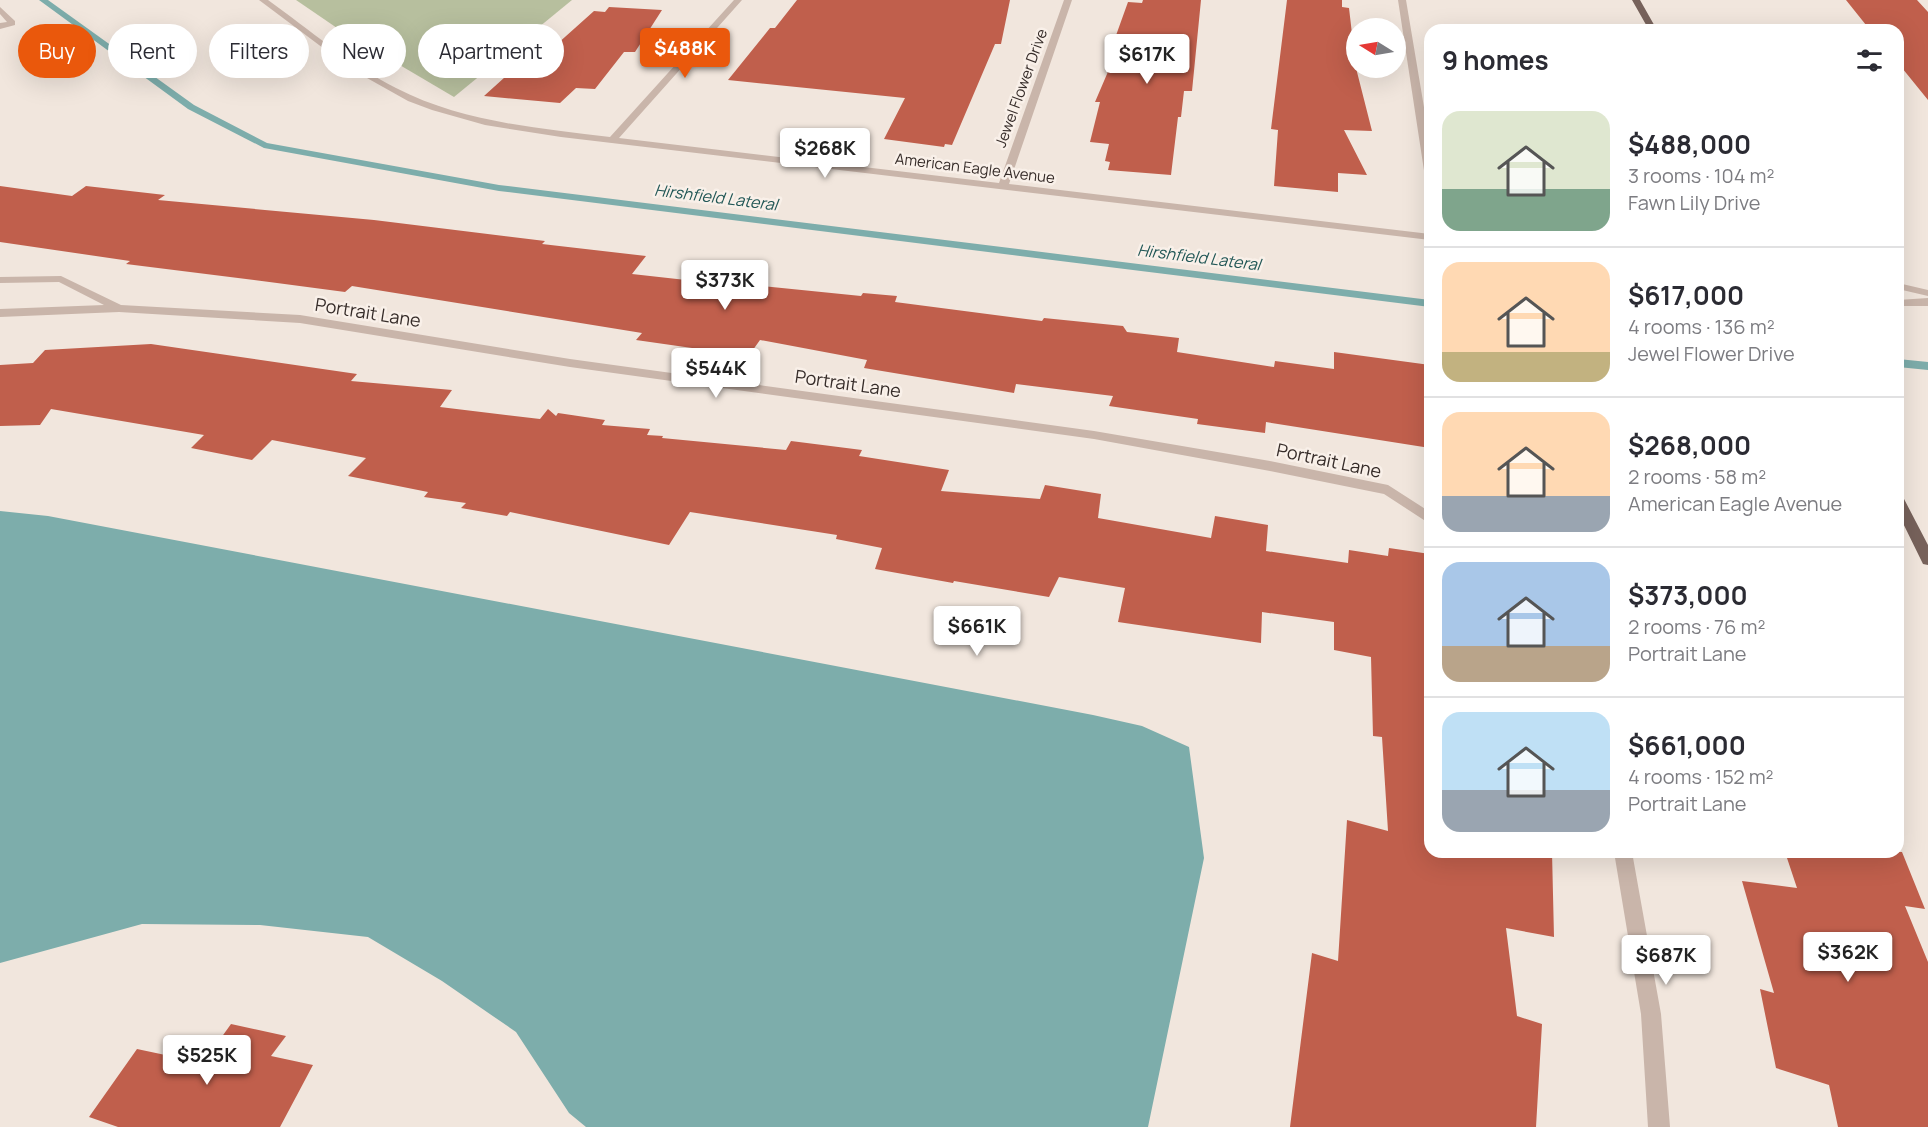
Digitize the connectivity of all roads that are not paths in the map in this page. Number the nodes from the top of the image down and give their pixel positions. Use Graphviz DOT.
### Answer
graph roads {
  1 [pos="263,0"];
  2 [pos="738,0"];
  3 [pos="1068,0"];
  4 [pos="1402,0"];
  5 [pos="1636,0"];
  6 [pos="0,9"];
  7 [pos="1650,24"];
  8 [pos="0,26"];
  9 [pos="1424,139"];
  10 [pos="612,140"];
  11 [pos="1003,186"];
  12 [pos="1424,236"];
  13 [pos="0,280"];
  14 [pos="1904,287"];
  15 [pos="1928,293"];
  16 [pos="1904,303"];
  17 [pos="1928,303"];
  18 [pos="119,308"];
  19 [pos="0,313"];
  20 [pos="1904,512"];
  21 [pos="1424,515"];
  22 [pos="1928,560"];
  23 [pos="1624,858"];
  24 [pos="1659,1127"];
  1 -- 10 [label="street, American Eagle Avenue"];
  2 -- 10 [label="street"];
  3 -- 11 [label="street, Jewel Flower Drive"];
  4 -- 9 [label="street"];
  5 -- 7 [label="main road"];
  6 -- 8 [label="street"];
  10 -- 11 [label="street, American Eagle Avenue"];
  11 -- 12 [label="street, American Eagle Avenue"];
  13 -- 18 [label="street"];
  14 -- 15 [label="street"];
  16 -- 17 [label="street"];
  18 -- 19 [label="street, Portrait Lane"];
  18 -- 21 [label="street, Portrait Lane"];
  20 -- 22 [label="main road"];
  23 -- 24 [label="street"];
}
